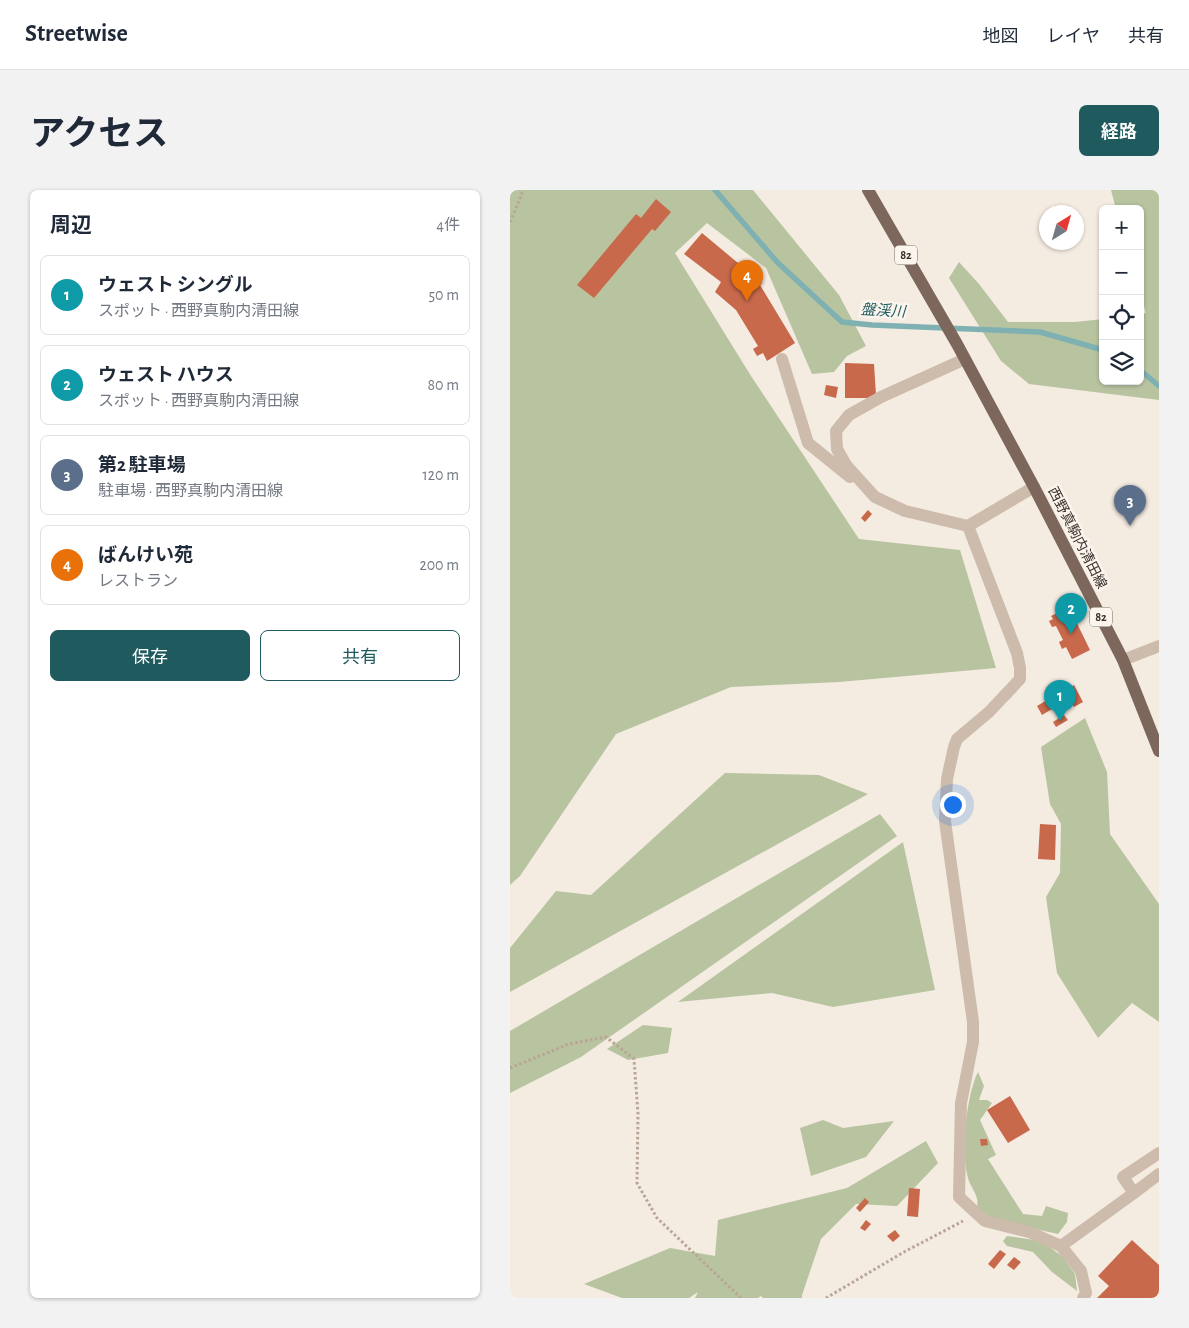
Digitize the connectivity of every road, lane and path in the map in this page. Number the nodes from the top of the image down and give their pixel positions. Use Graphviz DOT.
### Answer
graph roads {
  1 [pos="521,190"];
  2 [pos="868,190"];
  3 [pos="510,222"];
  4 [pos="782,359"];
  5 [pos="965,359"];
  6 [pos="1034,487"];
  7 [pos="875,497"];
  8 [pos="968,526"];
  9 [pos="1159,646"];
  10 [pos="1123,660"];
  11 [pos="1159,751"];
  12 [pos="510,1068"];
  13 [pos="1159,1153"];
  14 [pos="1159,1174"];
  15 [pos="1134,1192"];
  16 [pos="967,1219"];
  17 [pos="1061,1246"];
  18 [pos="741,1298"];
  19 [pos="826,1298"];
  20 [pos="1083,1298"];
  1 -- 3 [label="path"];
  2 -- 5 [label="main road, 西野真駒内清田線 / 82"];
  4 -- 7 [label="street"];
  5 -- 6 [label="main road, 西野真駒内清田線 / 82"];
  5 -- 7 [label="street"];
  6 -- 8 [label="street"];
  6 -- 10 [label="main road, 西野真駒内清田線 / 82"];
  7 -- 8 [label="street"];
  8 -- 17 [label="street"];
  9 -- 10 [label="street"];
  10 -- 11 [label="main road, 西野真駒内清田線 / 82"];
  12 -- 18 [label="path"];
  13 -- 15 [label="street"];
  14 -- 15 [label="street"];
  15 -- 17 [label="street"];
  16 -- 19 [label="path"];
  17 -- 20 [label="street"];
}
